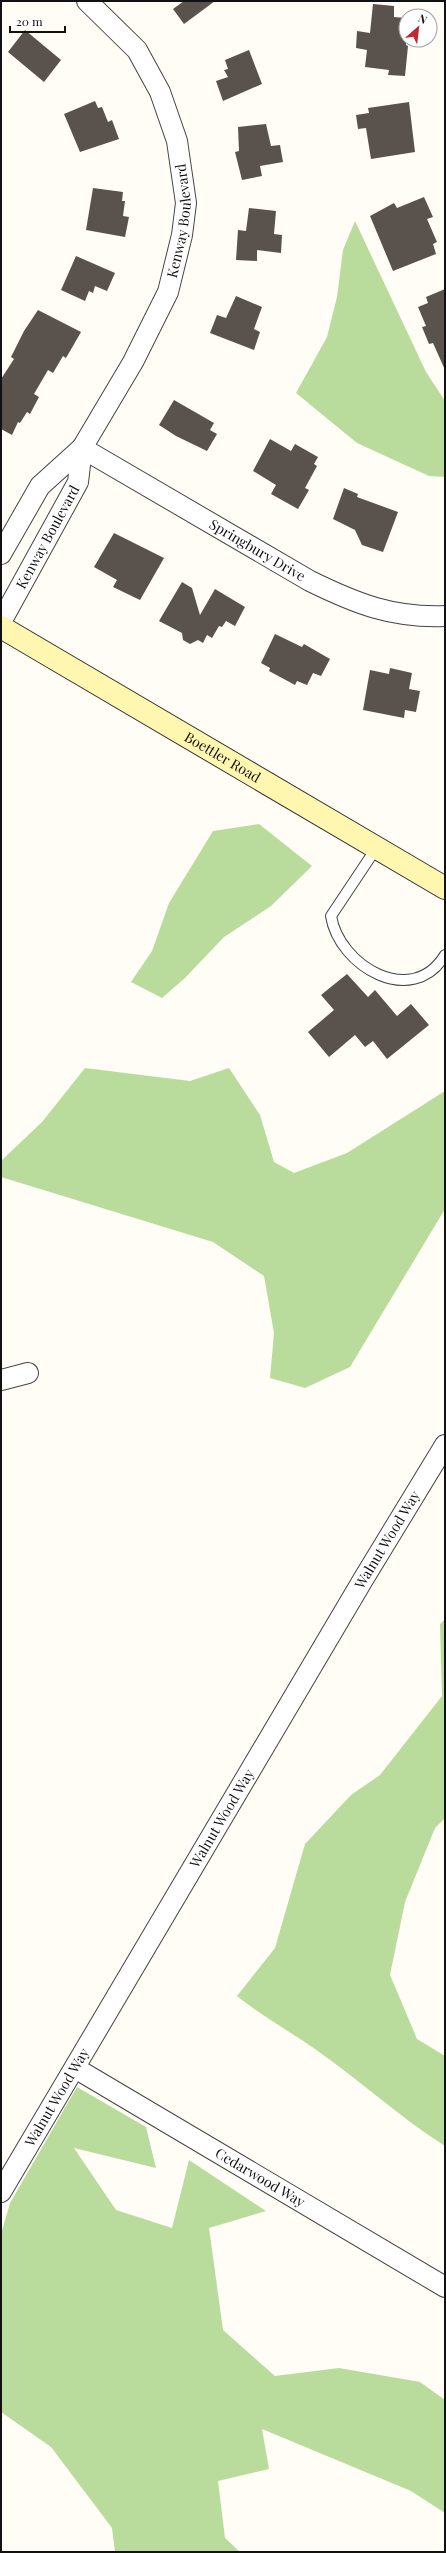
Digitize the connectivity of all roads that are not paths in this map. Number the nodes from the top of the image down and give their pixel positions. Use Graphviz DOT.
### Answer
graph roads {
  1 [pos="87,1"];
  2 [pos="82,448"];
  3 [pos="1,554"];
  4 [pos="445,616"];
  5 [pos="1,622"];
  6 [pos="1,627"];
  7 [pos="377,847"];
  8 [pos="445,888"];
  9 [pos="445,955"];
  10 [pos="28,1373"];
  11 [pos="1,1380"];
  12 [pos="445,1447"];
  13 [pos="75,2068"];
  14 [pos="1,2192"];
  15 [pos="445,2287"];
  1 -- 2 [label="street, Kenway Boulevard"];
  2 -- 3 [label="street, Kenway Boulevard"];
  2 -- 4 [label="street, Springbury Drive"];
  2 -- 5 [label="street, Kenway Boulevard"];
  6 -- 7 [label="street, Boettler Road"];
  7 -- 8 [label="street, Boettler Road"];
  7 -- 9 [label="lane"];
  10 -- 11 [label="street"];
  12 -- 13 [label="street, Walnut Wood Way"];
  13 -- 14 [label="street, Walnut Wood Way"];
  13 -- 15 [label="street, Cedarwood Way"];
}
